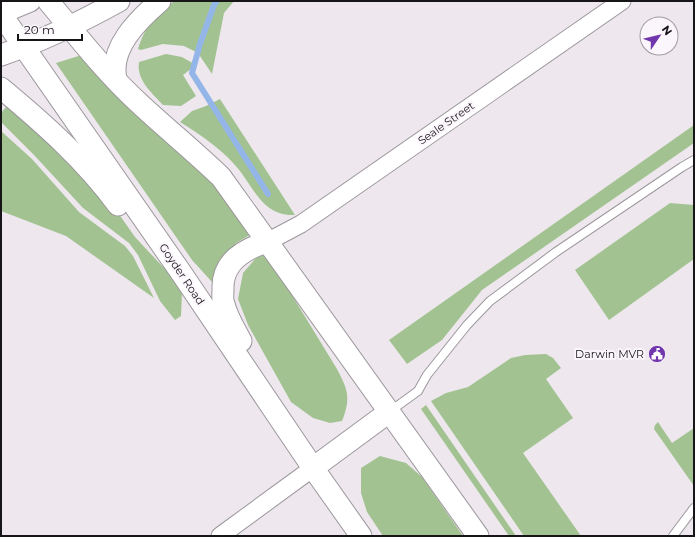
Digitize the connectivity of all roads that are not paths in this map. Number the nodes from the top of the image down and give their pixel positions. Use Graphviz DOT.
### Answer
graph roads {
  1 [pos="30,1"];
  2 [pos="48,1"];
  3 [pos="119,1"];
  4 [pos="160,1"];
  5 [pos="622,1"];
  6 [pos="1,14"];
  7 [pos="69,27"];
  8 [pos="24,47"];
  9 [pos="1,55"];
  10 [pos="116,79"];
  11 [pos="1,88"];
  12 [pos="694,160"];
  13 [pos="268,242"];
  14 [pos="182,274"];
  15 [pos="389,412"];
  16 [pos="292,439"];
  17 [pos="313,468"];
  18 [pos="694,508"];
  19 [pos="220,536"];
  20 [pos="362,536"];
  21 [pos="478,536"];
  22 [pos="673,536"];
  1 -- 6 [label="street"];
  2 -- 7 [label="street"];
  3 -- 7 [label="street"];
  4 -- 10 [label="street"];
  5 -- 13 [label="street, Seale Street"];
  6 -- 8 [label="street, Goyder Road"];
  7 -- 8 [label="street"];
  7 -- 10 [label="street"];
  8 -- 9 [label="street"];
  8 -- 14 [label="street, Goyder Road"];
  10 -- 13 [label="street"];
  11 -- 14 [label="street"];
  12 -- 15 [label="lane"];
  13 -- 15 [label="street"];
  13 -- 16 [label="street"];
  14 -- 16 [label="street, Goyder Road"];
  15 -- 17 [label="street"];
  15 -- 21 [label="street"];
  16 -- 17 [label="street, Goyder Road"];
  17 -- 19 [label="street"];
  17 -- 20 [label="street, Goyder Road"];
  18 -- 22 [label="lane"];
}
